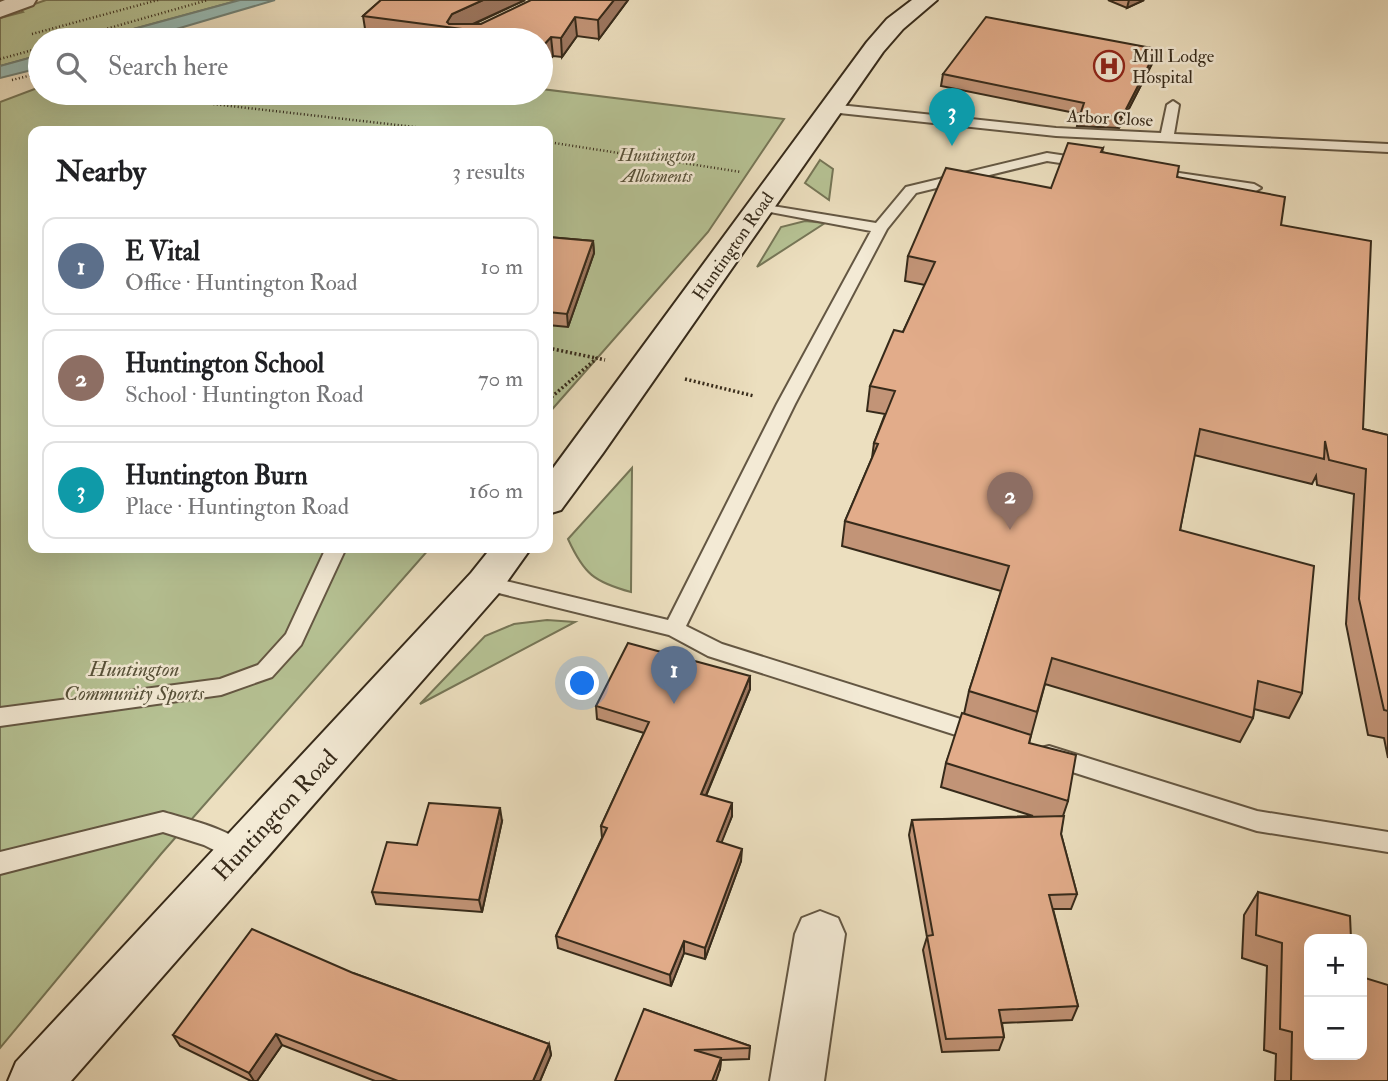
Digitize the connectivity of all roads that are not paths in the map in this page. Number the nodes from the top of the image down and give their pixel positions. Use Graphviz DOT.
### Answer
graph roads {
  1 [pos="25,0"];
  2 [pos="926,0"];
  3 [pos="0,10"];
  4 [pos="1173,105"];
  5 [pos="831,107"];
  6 [pos="1167,138"];
  7 [pos="1388,148"];
  8 [pos="1102,165"];
  9 [pos="1144,172"];
  10 [pos="1254,188"];
  11 [pos="760,206"];
  12 [pos="880,228"];
  13 [pos="553,493"];
  14 [pos="334,553"];
  15 [pos="499,565"];
  16 [pos="674,629"];
  17 [pos="0,717"];
  18 [pos="1006,741"];
  19 [pos="1032,750"];
  20 [pos="1388,842"];
  21 [pos="240,853"];
  22 [pos="0,863"];
  23 [pos="820,934"];
  24 [pos="35,1081"];
  25 [pos="797,1081"];
  1 -- 3 [label="street"];
  2 -- 5 [label="street, Huntington Road"];
  4 -- 6 [label="lane"];
  5 -- 6 [label="lane, Arbor Close"];
  5 -- 11 [label="street, Huntington Road"];
  6 -- 7 [label="lane, Arbor Close"];
  8 -- 12 [label="lane"];
  9 -- 10 [label="lane"];
  11 -- 12 [label="lane"];
  11 -- 13 [label="street, Huntington Road"];
  12 -- 16 [label="lane"];
  14 -- 17 [label="lane"];
  15 -- 16 [label="lane"];
  15 -- 21 [label="street, Huntington Road"];
  16 -- 18 [label="lane"];
  19 -- 20 [label="lane"];
  21 -- 22 [label="lane"];
  21 -- 24 [label="street, Huntington Road"];
  23 -- 25 [label="street"];
}
